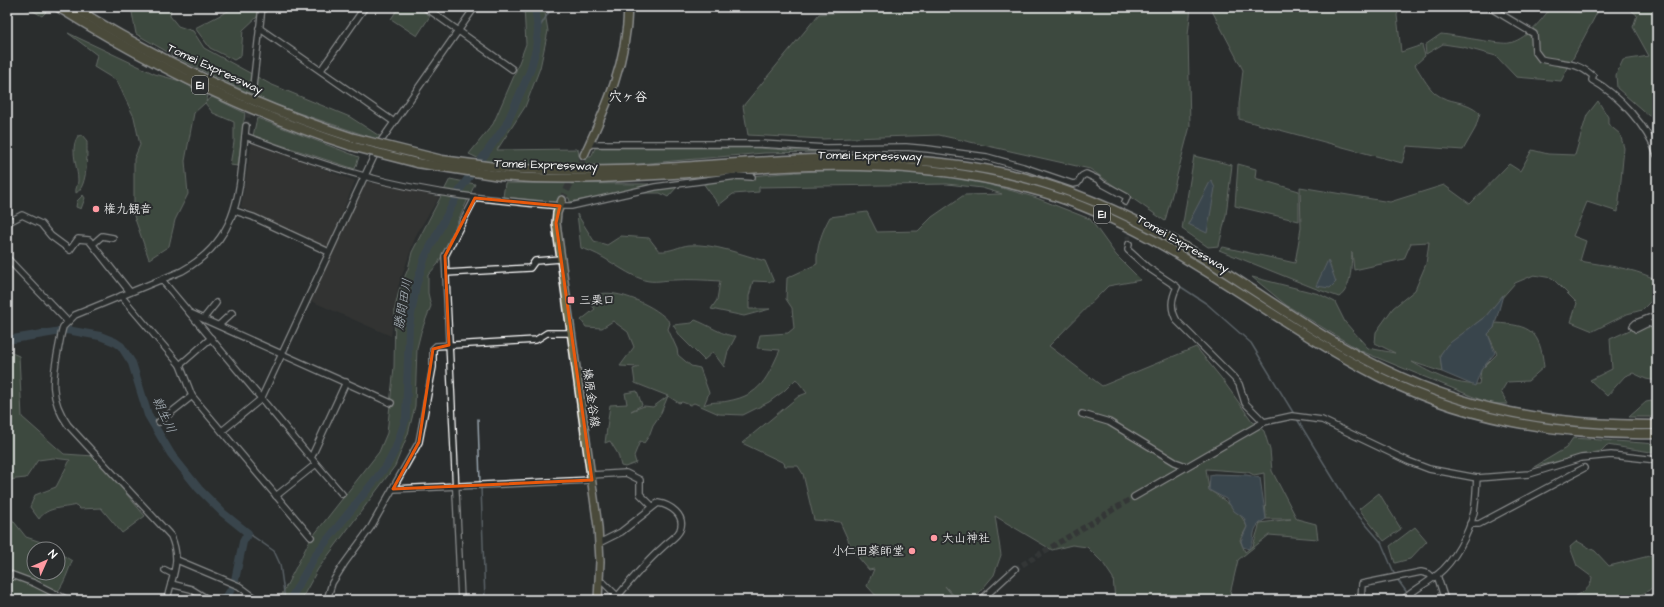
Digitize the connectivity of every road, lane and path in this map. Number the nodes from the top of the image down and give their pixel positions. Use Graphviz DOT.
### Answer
graph roads {
  1 [pos="58,7"];
  2 [pos="73,7"];
  3 [pos="262,7"];
  4 [pos="425,7"];
  5 [pos="475,7"];
  6 [pos="628,7"];
  7 [pos="1490,7"];
  8 [pos="363,8"];
  9 [pos="259,28"];
  10 [pos="458,31"];
  11 [pos="512,69"];
  12 [pos="321,70"];
  13 [pos="253,86"];
  14 [pos="394,122"];
  15 [pos="246,126"];
  16 [pos="245,136"];
  17 [pos="353,142"];
  18 [pos="589,144"];
  19 [pos="584,155"];
  20 [pos="1657,155"];
  21 [pos="501,172"];
  22 [pos="364,176"];
  23 [pos="752,177"];
  24 [pos="476,198"];
  25 [pos="1125,202"];
  26 [pos="561,203"];
  27 [pos="235,211"];
  28 [pos="7,223"];
  29 [pos="113,238"];
  30 [pos="94,244"];
  31 [pos="1129,244"];
  32 [pos="329,252"];
  33 [pos="7,258"];
  34 [pos="561,259"];
  35 [pos="446,273"];
  36 [pos="162,280"];
  37 [pos="130,292"];
  38 [pos="121,296"];
  39 [pos="216,303"];
  40 [pos="190,313"];
  41 [pos="232,313"];
  42 [pos="1657,315"];
  43 [pos="204,318"];
  44 [pos="68,322"];
  45 [pos="219,325"];
  46 [pos="1657,326"];
  47 [pos="571,333"];
  48 [pos="211,338"];
  49 [pos="449,345"];
  50 [pos="283,354"];
  51 [pos="180,365"];
  52 [pos="346,382"];
  53 [pos="192,396"];
  54 [pos="261,399"];
  55 [pos="391,403"];
  56 [pos="1082,414"];
  57 [pos="159,422"];
  58 [pos="1264,422"];
  59 [pos="1657,425"];
  60 [pos="222,431"];
  61 [pos="1657,434"];
  62 [pos="312,458"];
  63 [pos="1657,460"];
  64 [pos="316,464"];
  65 [pos="1186,466"];
  66 [pos="1584,468"];
  67 [pos="591,478"];
  68 [pos="1476,478"];
  69 [pos="455,487"];
  70 [pos="393,489"];
  71 [pos="342,494"];
  72 [pos="276,496"];
  73 [pos="1134,497"];
  74 [pos="652,506"];
  75 [pos="1470,524"];
  76 [pos="310,537"];
  77 [pos="599,543"];
  78 [pos="177,560"];
  79 [pos="1015,569"];
  80 [pos="164,570"];
  81 [pos="7,573"];
  82 [pos="173,574"];
  83 [pos="1435,576"];
  84 [pos="599,582"];
  85 [pos="171,584"];
  86 [pos="1407,596"];
  87 [pos="619,598"];
  88 [pos="68,600"];
  89 [pos="167,600"];
  90 [pos="209,600"];
  91 [pos="258,600"];
  92 [pos="327,600"];
  93 [pos="461,600"];
  94 [pos="598,600"];
  95 [pos="981,600"];
  96 [pos="1361,600"];
  97 [pos="1445,600"];
  1 -- 17 [label="highway, Tomei Expressway / E1"];
  2 -- 17 [label="highway, Tomei Expressway / E1"];
  3 -- 9 [label="street"];
  4 -- 10 [label="street"];
  5 -- 10 [label="street"];
  6 -- 18 [label="main road"];
  7 -- 20 [label="street"];
  8 -- 12 [label="street"];
  9 -- 12 [label="street"];
  9 -- 13 [label="street"];
  10 -- 11 [label="street"];
  10 -- 14 [label="street"];
  12 -- 14 [label="street"];
  14 -- 22 [label="street"];
  15 -- 16 [label="street"];
  16 -- 22 [label="street"];
  16 -- 27 [label="street"];
  17 -- 21 [label="highway, Tomei Expressway / E1, bridge"];
  18 -- 19 [label="main road"];
  18 -- 25 [label="street"];
  21 -- 59 [label="highway, Tomei Expressway / E1"];
  21 -- 61 [label="highway, Tomei Expressway / E1"];
  22 -- 24 [label="street"];
  22 -- 32 [label="street"];
  23 -- 26 [label="street"];
  24 -- 26 [label="street"];
  24 -- 35 [label="street"];
  26 -- 34 [label="main road, 榛原金谷線"];
  27 -- 32 [label="street"];
  27 -- 36 [label="street"];
  28 -- 30 [label="street"];
  29 -- 30 [label="street"];
  30 -- 37 [label="street"];
  31 -- 58 [label="street"];
  32 -- 50 [label="street"];
  33 -- 44 [label="street"];
  34 -- 35 [label="street"];
  34 -- 47 [label="main road, 榛原金谷線"];
  35 -- 49 [label="street"];
  36 -- 37 [label="street"];
  36 -- 40 [label="street"];
  37 -- 38 [label="street"];
  38 -- 44 [label="street"];
  38 -- 51 [label="street"];
  39 -- 43 [label="street"];
  40 -- 43 [label="street"];
  40 -- 48 [label="street"];
  41 -- 45 [label="street"];
  42 -- 46 [label="street"];
  43 -- 45 [label="street"];
  44 -- 78 [label="street"];
  45 -- 50 [label="street"];
  47 -- 49 [label="street"];
  47 -- 67 [label="main road, 榛原金谷線"];
  48 -- 51 [label="street"];
  48 -- 54 [label="street"];
  49 -- 69 [label="street"];
  49 -- 70 [label="street"];
  50 -- 52 [label="street"];
  50 -- 54 [label="street"];
  51 -- 53 [label="street"];
  52 -- 55 [label="street"];
  52 -- 62 [label="street"];
  53 -- 57 [label="street"];
  53 -- 60 [label="street"];
  54 -- 60 [label="street"];
  54 -- 62 [label="street"];
  56 -- 65 [label="street"];
  58 -- 65 [label="street"];
  58 -- 68 [label="street"];
  60 -- 72 [label="street"];
  62 -- 64 [label="street"];
  63 -- 68 [label="street"];
  64 -- 71 [label="street"];
  64 -- 72 [label="street"];
  65 -- 73 [label="street"];
  66 -- 75 [label="street"];
  67 -- 69 [label="street"];
  67 -- 74 [label="street"];
  67 -- 77 [label="main road, 榛原金谷線"];
  68 -- 75 [label="street"];
  69 -- 70 [label="street"];
  69 -- 93 [label="street"];
  70 -- 92 [label="street"];
  72 -- 76 [label="street"];
  74 -- 77 [label="street"];
  74 -- 87 [label="street"];
  75 -- 83 [label="street"];
  77 -- 84 [label="main road, 榛原金谷線"];
  78 -- 82 [label="street"];
  78 -- 91 [label="street"];
  79 -- 95 [label="street"];
  80 -- 82 [label="street"];
  81 -- 88 [label="street"];
  82 -- 85 [label="street"];
  83 -- 86 [label="street"];
  83 -- 96 [label="street"];
  83 -- 97 [label="street"];
  84 -- 87 [label="street"];
  84 -- 94 [label="main road, 榛原金谷線"];
  85 -- 89 [label="street"];
  85 -- 90 [label="street"];
}
